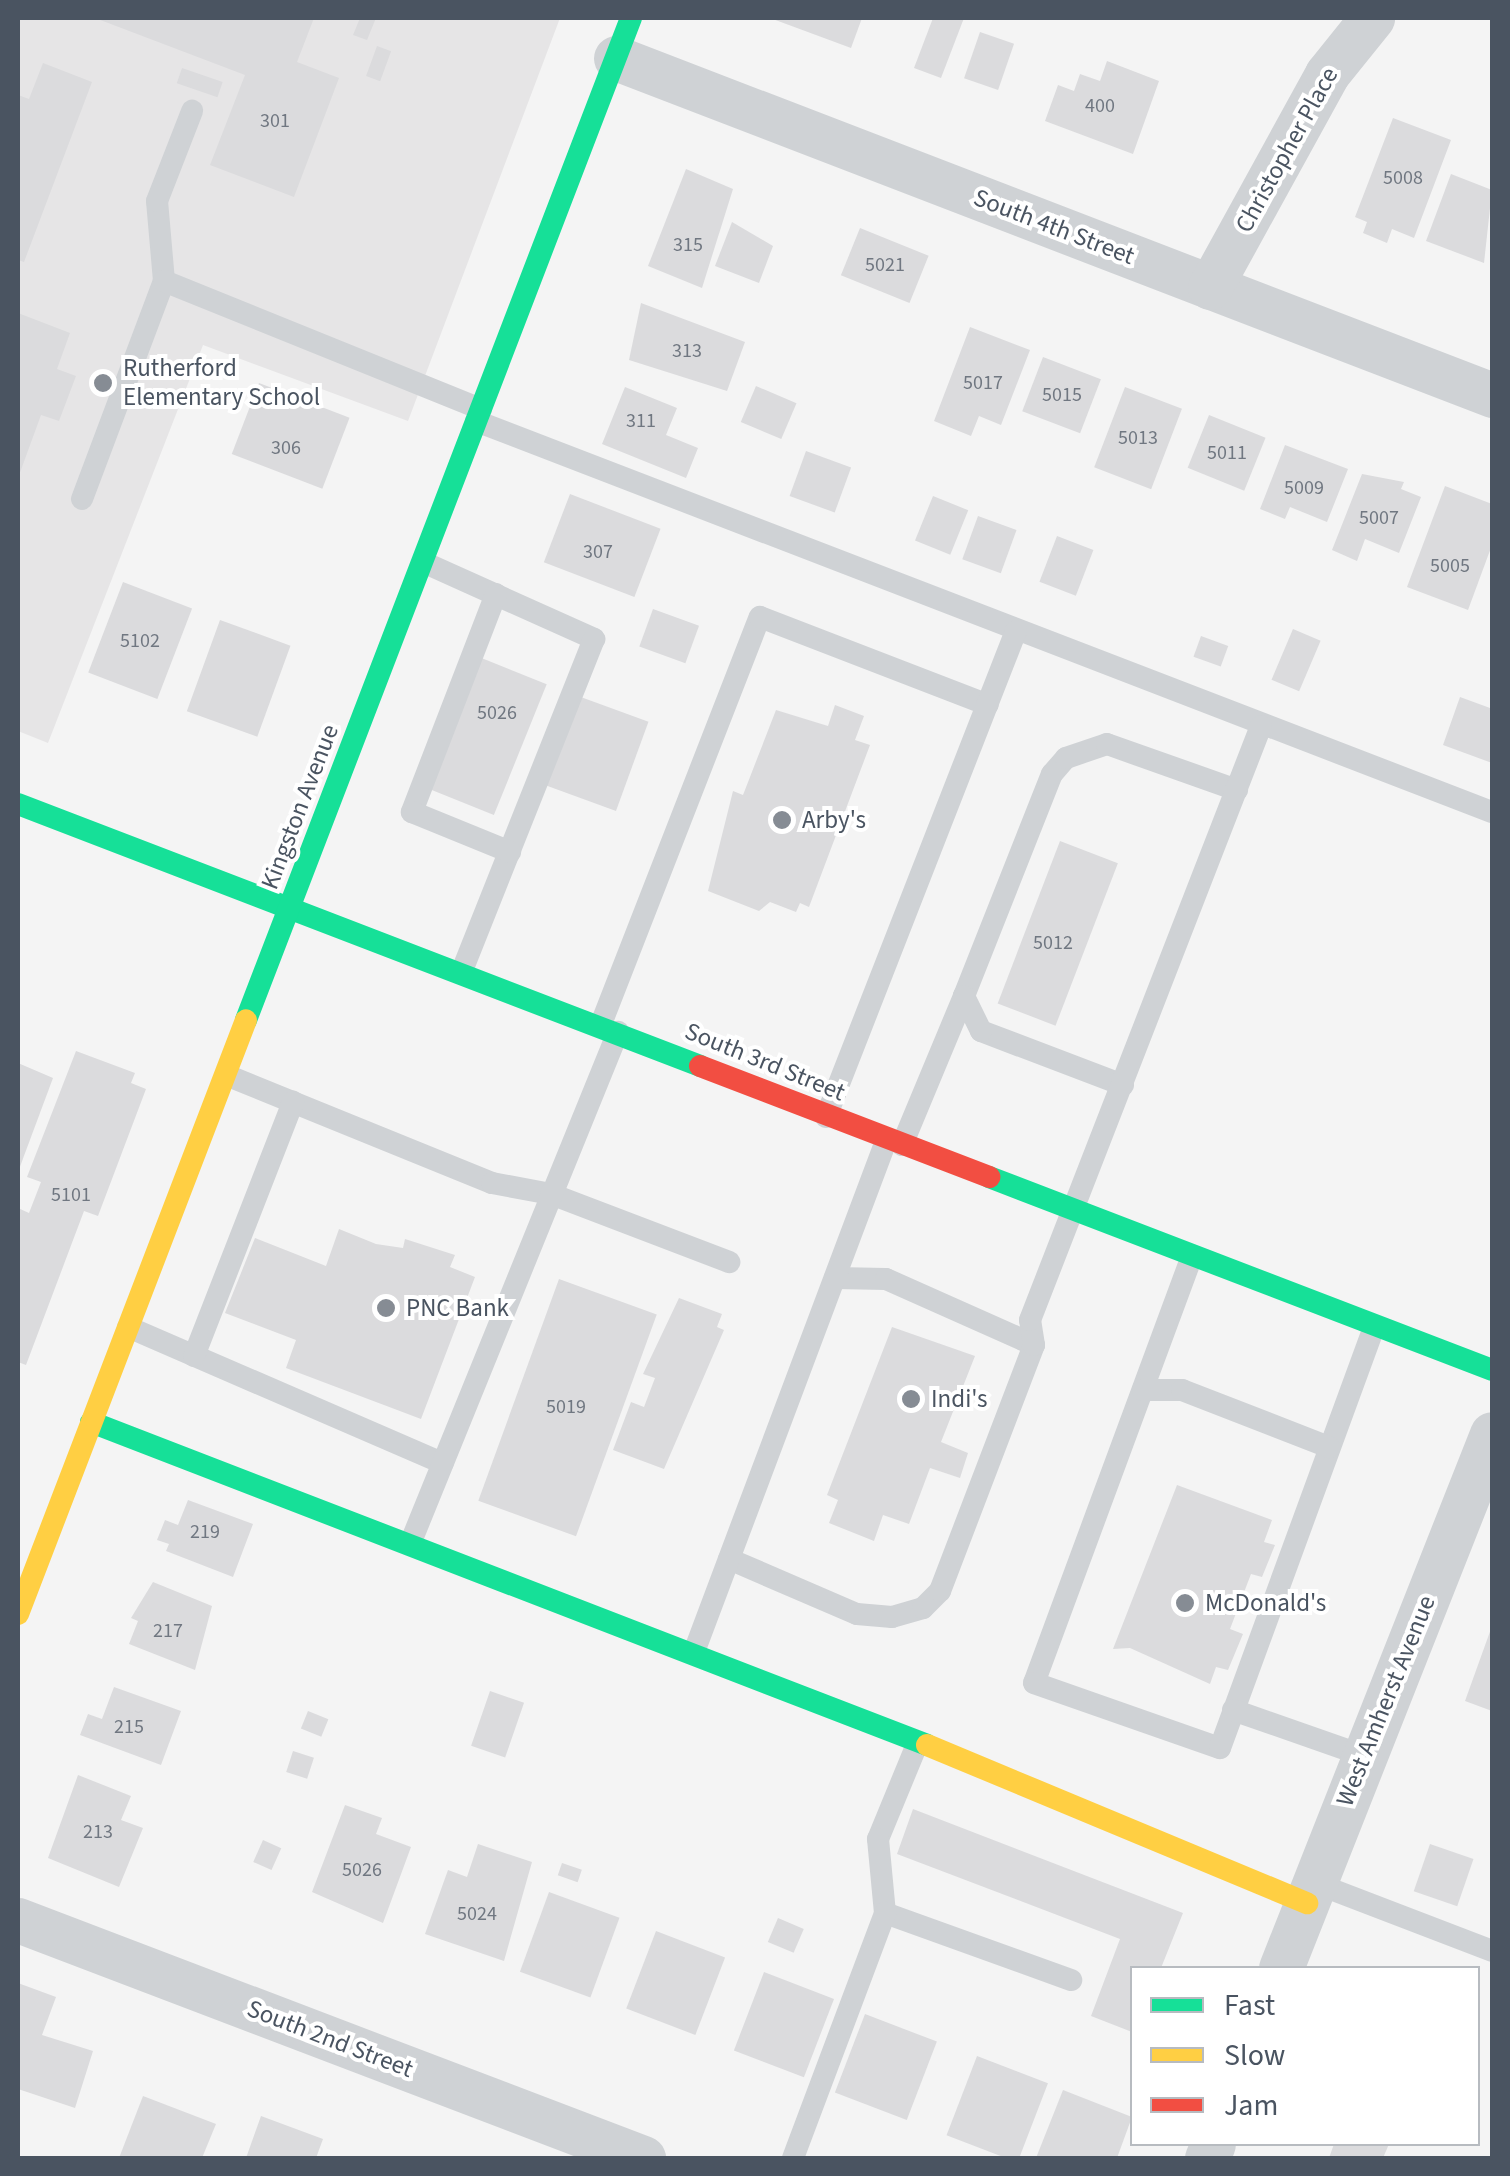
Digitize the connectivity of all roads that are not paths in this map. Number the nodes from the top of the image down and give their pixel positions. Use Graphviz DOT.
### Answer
graph roads {
  1 [pos="1372,18"];
  2 [pos="623,38"];
  3 [pos="192,111"];
  4 [pos="164,281"];
  5 [pos="1210,287"];
  6 [pos="1492,395"];
  7 [pos="479,415"];
  8 [pos="82,499"];
  9 [pos="423,562"];
  10 [pos="496,594"];
  11 [pos="1016,631"];
  12 [pos="988,706"];
  13 [pos="1262,726"];
  14 [pos="1237,790"];
  15 [pos="18,804"];
  16 [pos="1492,812"];
  17 [pos="510,852"];
  18 [pos="290,911"];
  19 [pos="461,973"];
  20 [pos="964,996"];
  21 [pos="610,1028"];
  22 [pos="226,1074"];
  23 [pos="1123,1085"];
  24 [pos="293,1102"];
  25 [pos="826,1117"];
  26 [pos="894,1143"];
  27 [pos="552,1194"];
  28 [pos="1076,1210"];
  29 [pos="1192,1256"];
  30 [pos="729,1262"];
  31 [pos="834,1278"];
  32 [pos="128,1327"];
  33 [pos="1374,1328"];
  34 [pos="1034,1346"];
  35 [pos="194,1356"];
  36 [pos="1492,1370"];
  37 [pos="1143,1390"];
  38 [pos="91,1422"];
  39 [pos="1492,1434"];
  40 [pos="1330,1446"];
  41 [pos="443,1463"];
  42 [pos="410,1544"];
  43 [pos="729,1560"];
  44 [pos="18,1614"];
  45 [pos="694,1653"];
  46 [pos="1233,1710"];
  47 [pos="918,1742"];
  48 [pos="1364,1756"];
  49 [pos="1311,1893"];
  50 [pos="885,1913"];
  51 [pos="18,1920"];
  52 [pos="1492,1950"];
  53 [pos="1282,1966"];
  54 [pos="1070,1980"];
  55 [pos="643,2158"];
  56 [pos="793,2158"];
  1 -- 5 [label="street, Christopher Place"];
  2 -- 5 [label="street, South 4th Street"];
  2 -- 7 [label="street, Kingston Avenue"];
  3 -- 4 [label="lane"];
  4 -- 7 [label="lane"];
  4 -- 8 [label="lane"];
  5 -- 6 [label="street, South 4th Street"];
  7 -- 9 [label="street, Kingston Avenue"];
  7 -- 11 [label="lane"];
  9 -- 10 [label="lane"];
  9 -- 18 [label="street, Kingston Avenue"];
  10 -- 17 [label="lane"];
  10 -- 17 [label="lane"];
  11 -- 12 [label="lane"];
  11 -- 13 [label="lane"];
  12 -- 21 [label="lane"];
  12 -- 25 [label="lane"];
  13 -- 14 [label="lane"];
  13 -- 16 [label="lane"];
  14 -- 20 [label="lane"];
  14 -- 23 [label="lane"];
  15 -- 18 [label="street, South 3rd Street"];
  17 -- 19 [label="lane"];
  18 -- 19 [label="street, South 3rd Street"];
  18 -- 22 [label="street, Kingston Avenue"];
  19 -- 21 [label="street, South 3rd Street"];
  20 -- 23 [label="lane"];
  20 -- 26 [label="lane"];
  21 -- 25 [label="street, South 3rd Street"];
  21 -- 27 [label="lane"];
  22 -- 24 [label="lane"];
  22 -- 32 [label="street, Kingston Avenue"];
  23 -- 28 [label="lane"];
  24 -- 27 [label="lane"];
  24 -- 35 [label="lane"];
  25 -- 26 [label="street, South 3rd Street"];
  26 -- 28 [label="street, South 3rd Street"];
  26 -- 31 [label="lane"];
  27 -- 30 [label="lane"];
  27 -- 41 [label="lane"];
  28 -- 29 [label="street, South 3rd Street"];
  28 -- 34 [label="lane"];
  29 -- 33 [label="street, South 3rd Street"];
  29 -- 37 [label="lane"];
  31 -- 34 [label="lane"];
  31 -- 43 [label="lane"];
  32 -- 35 [label="lane"];
  32 -- 38 [label="street, Kingston Avenue"];
  33 -- 36 [label="street, South 3rd Street"];
  33 -- 40 [label="lane"];
  34 -- 43 [label="lane"];
  35 -- 41 [label="lane"];
  37 -- 40 [label="lane"];
  37 -- 46 [label="lane"];
  38 -- 42 [label="street"];
  38 -- 44 [label="street, Kingston Avenue"];
  39 -- 48 [label="street, West Amherst Avenue"];
  40 -- 46 [label="lane"];
  41 -- 42 [label="lane"];
  42 -- 45 [label="street"];
  43 -- 45 [label="lane"];
  45 -- 47 [label="street"];
  46 -- 48 [label="lane"];
  47 -- 49 [label="street"];
  47 -- 50 [label="lane"];
  48 -- 49 [label="street, West Amherst Avenue"];
  49 -- 52 [label="lane"];
  49 -- 53 [label="street, West Amherst Avenue"];
  50 -- 54 [label="lane"];
  50 -- 56 [label="lane"];
  51 -- 55 [label="street, South 2nd Street"];
}
